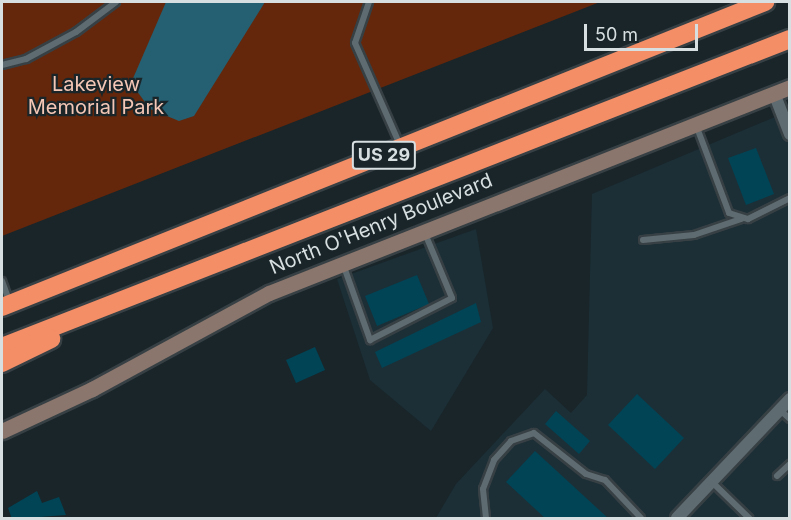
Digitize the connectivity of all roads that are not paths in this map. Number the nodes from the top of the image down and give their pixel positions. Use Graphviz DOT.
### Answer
graph roads {
  1 [pos="116,2"];
  2 [pos="369,2"];
  3 [pos="765,2"];
  4 [pos="789,39"];
  5 [pos="2,66"];
  6 [pos="789,87"];
  7 [pos="774,93"];
  8 [pos="695,124"];
  9 [pos="789,134"];
  10 [pos="402,148"];
  11 [pos="789,198"];
  12 [pos="741,219"];
  13 [pos="424,231"];
  14 [pos="643,240"];
  15 [pos="343,264"];
  16 [pos="2,281"];
  17 [pos="160,286"];
  18 [pos="6,306"];
  19 [pos="2,347"];
  20 [pos="2,363"];
  21 [pos="789,399"];
  22 [pos="780,410"];
  23 [pos="789,419"];
  24 [pos="2,431"];
  25 [pos="789,464"];
  26 [pos="777,477"];
  27 [pos="712,482"];
  28 [pos="486,519"];
  29 [pos="641,519"];
  30 [pos="677,519"];
  31 [pos="749,519"];
  1 -- 5 [label="lane"];
  2 -- 10 [label="lane"];
  3 -- 10 [label="highway, US 29"];
  4 -- 17 [label="highway, North O'Henry Boulevard / US 29"];
  6 -- 7 [label="street, North O'Henry Boulevard"];
  7 -- 8 [label="street, North O'Henry Boulevard"];
  7 -- 9 [label="street"];
  8 -- 12 [label="lane"];
  8 -- 13 [label="street, North O'Henry Boulevard"];
  10 -- 18 [label="highway, US 29"];
  11 -- 12 [label="lane"];
  12 -- 14 [label="lane"];
  13 -- 15 [label="street, North O'Henry Boulevard"];
  13 -- 15 [label="lane"];
  15 -- 24 [label="street, North O'Henry Boulevard"];
  16 -- 18 [label="lane"];
  17 -- 19 [label="highway, North O'Henry Boulevard / US 29"];
  17 -- 20 [label="highway"];
  21 -- 22 [label="street"];
  22 -- 23 [label="lane"];
  22 -- 27 [label="street"];
  25 -- 26 [label="lane"];
  27 -- 30 [label="street"];
  27 -- 31 [label="lane"];
  28 -- 29 [label="lane"];
}
